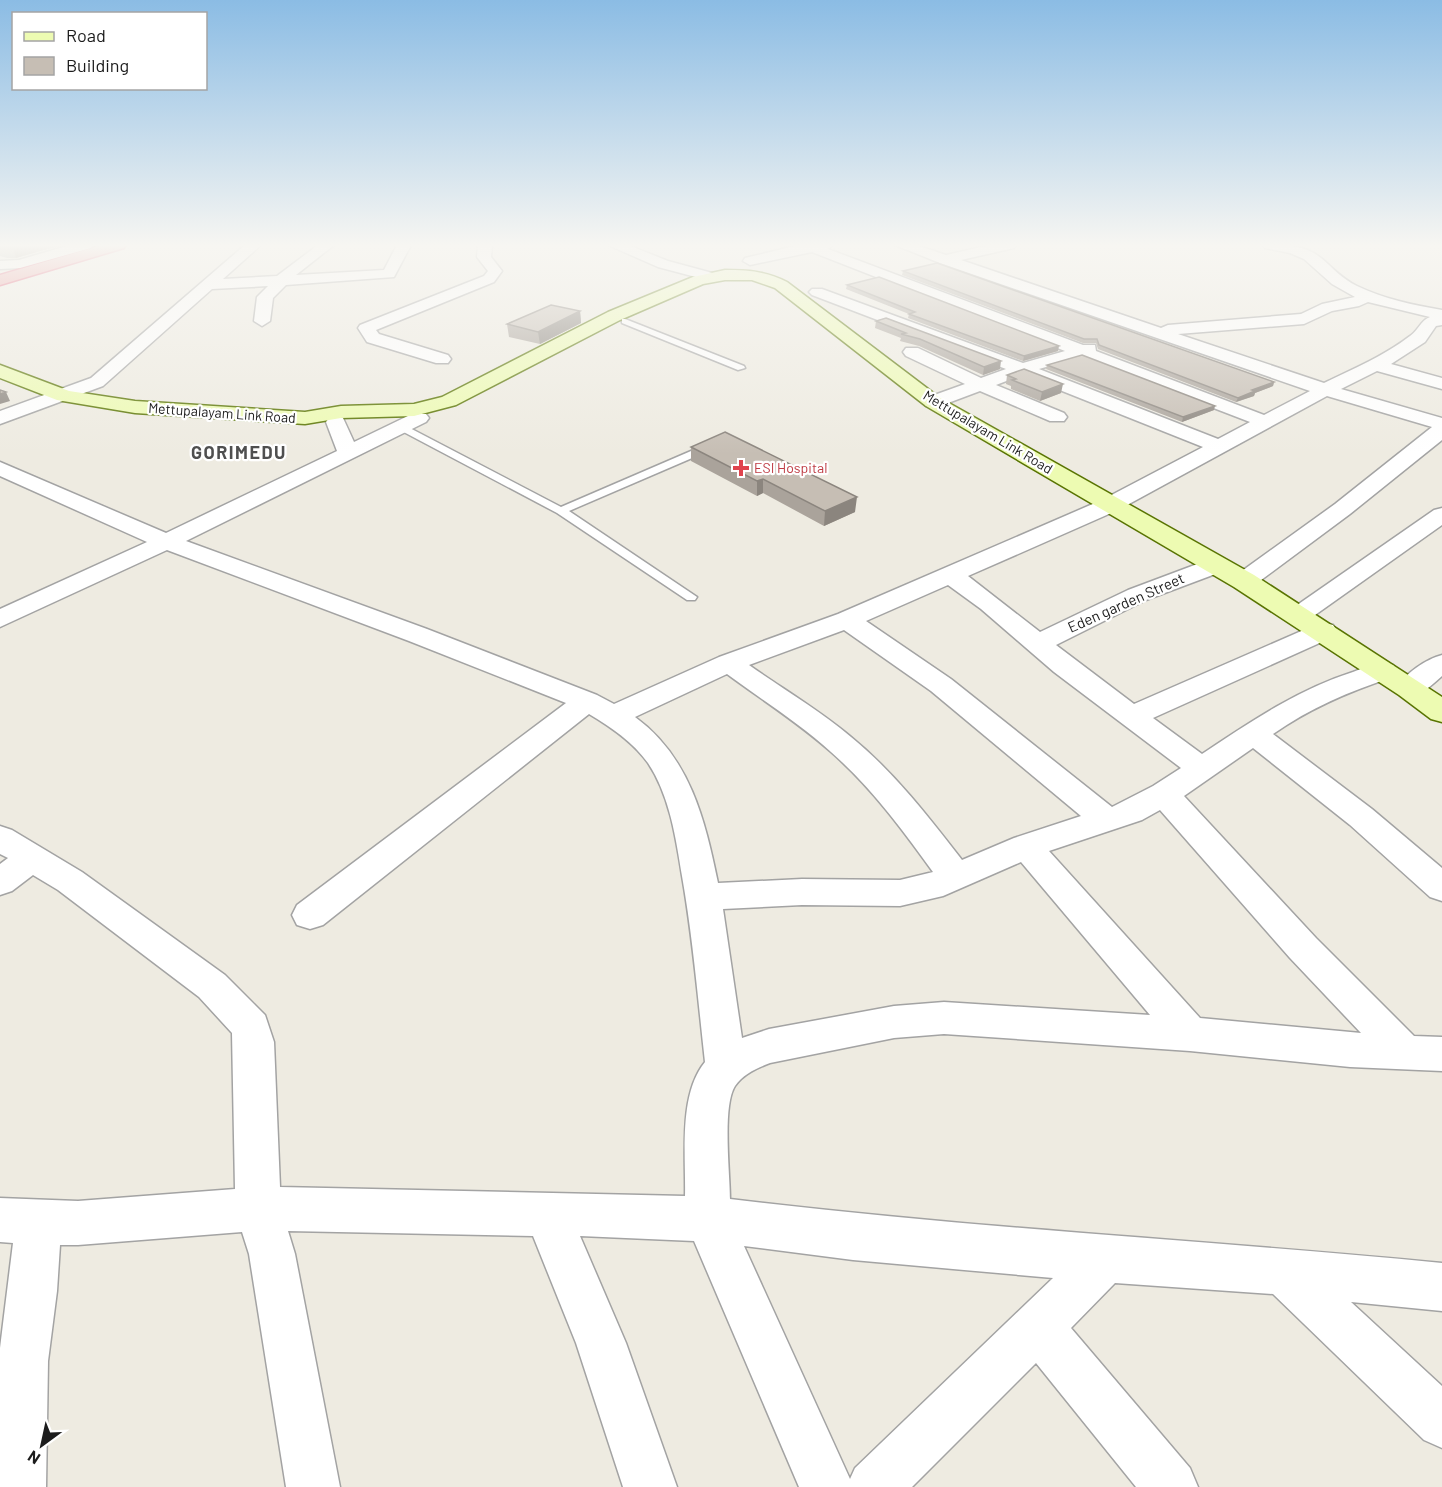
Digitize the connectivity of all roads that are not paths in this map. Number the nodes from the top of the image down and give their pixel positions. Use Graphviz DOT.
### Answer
graph roads {
  1 [pos="173,314"];
  2 [pos="263,314"];
  3 [pos="400,314"];
  4 [pos="618,314"];
  5 [pos="641,314"];
  6 [pos="830,314"];
  7 [pos="863,314"];
  8 [pos="988,314"];
  9 [pos="1104,314"];
  10 [pos="1313,314"];
  11 [pos="1421,314"];
  12 [pos="262,321"];
  13 [pos="625,321"];
  14 [pos="1442,321"];
  15 [pos="1150,330"];
  16 [pos="1084,351"];
  17 [pos="912,352"];
  18 [pos="442,359"];
  19 [pos="1376,365"];
  20 [pos="741,368"];
  21 [pos="1022,369"];
  22 [pos="0,371"];
  23 [pos="980,384"];
  24 [pos="1442,384"];
  25 [pos="64,396"];
  26 [pos="1316,401"];
  27 [pos="933,402"];
  28 [pos="1057,417"];
  29 [pos="0,418"];
  30 [pos="305,418"];
  31 [pos="336,422"];
  32 [pos="1266,422"];
  33 [pos="410,423"];
  34 [pos="1438,432"];
  35 [pos="1409,436"];
  36 [pos="709,447"];
  37 [pos="1220,447"];
  38 [pos="348,454"];
  39 [pos="0,468"];
  40 [pos="1110,505"];
  41 [pos="561,511"];
  42 [pos="1442,515"];
  43 [pos="166,542"];
  44 [pos="1217,565"];
  45 [pos="949,574"];
  46 [pos="1244,581"];
  47 [pos="691,597"];
  48 [pos="1299,615"];
  49 [pos="0,618"];
  50 [pos="847,620"];
  51 [pos="1324,631"];
  52 [pos="1036,644"];
  53 [pos="729,663"];
  54 [pos="1442,663"];
  55 [pos="1383,671"];
  56 [pos="1410,688"];
  57 [pos="600,708"];
  58 [pos="1442,712"];
  59 [pos="1131,716"];
  60 [pos="1253,733"];
  61 [pos="1201,768"];
  62 [pos="1164,794"];
  63 [pos="1107,820"];
  64 [pos="0,838"];
  65 [pos="1026,846"];
  66 [pos="33,857"];
  67 [pos="956,877"];
  68 [pos="0,882"];
  69 [pos="1442,888"];
  70 [pos="704,897"];
  71 [pos="310,915"];
  72 [pos="1190,1034"];
  73 [pos="1424,1054"];
  74 [pos="726,1066"];
  75 [pos="258,1209"];
  76 [pos="548,1215"];
  77 [pos="708,1219"];
  78 [pos="19,1221"];
  79 [pos="1106,1259"];
  80 [pos="1282,1271"];
  81 [pos="1442,1287"];
  82 [pos="1038,1327"];
  83 [pos="1442,1422"];
  84 [pos="19,1487"];
  85 [pos="313,1487"];
  86 [pos="650,1487"];
  87 [pos="826,1487"];
  88 [pos="874,1487"];
  89 [pos="1171,1487"];
  1 -- 25 [label="street"];
  2 -- 12 [label="street"];
  3 -- 18 [label="street"];
  4 -- 30 [label="street, Mettupalayam Link Road"];
  5 -- 13 [label="street"];
  6 -- 27 [label="street, Mettupalayam Link Road"];
  7 -- 21 [label="street"];
  8 -- 16 [label="street"];
  9 -- 15 [label="street"];
  10 -- 15 [label="street"];
  11 -- 14 [label="street"];
  13 -- 20 [label="lane"];
  13 -- 33 [label="street"];
  14 -- 19 [label="street"];
  15 -- 16 [label="street"];
  15 -- 26 [label="street"];
  16 -- 21 [label="street"];
  16 -- 32 [label="street"];
  17 -- 23 [label="street"];
  19 -- 24 [label="street"];
  19 -- 26 [label="street"];
  21 -- 23 [label="street"];
  21 -- 37 [label="street"];
  22 -- 25 [label="street, Mettupalayam Link Road"];
  23 -- 27 [label="street"];
  23 -- 28 [label="street"];
  25 -- 29 [label="street"];
  25 -- 30 [label="street, Mettupalayam Link Road"];
  26 -- 32 [label="street"];
  26 -- 34 [label="street"];
  27 -- 40 [label="street, Mettupalayam Link Road"];
  30 -- 31 [label="street"];
  31 -- 33 [label="street"];
  31 -- 38 [label="street"];
  32 -- 37 [label="street"];
  33 -- 38 [label="street"];
  33 -- 41 [label="lane"];
  34 -- 35 [label="street"];
  34 -- 46 [label="street"];
  36 -- 41 [label="lane"];
  37 -- 40 [label="street"];
  38 -- 43 [label="street"];
  39 -- 43 [label="street"];
  40 -- 44 [label="street, Mettupalayam Link Road"];
  40 -- 45 [label="street"];
  41 -- 47 [label="lane"];
  42 -- 48 [label="street"];
  43 -- 49 [label="street"];
  43 -- 57 [label="street"];
  44 -- 46 [label="street, Mettupalayam Link Road"];
  44 -- 52 [label="street, Eden garden Street"];
  45 -- 50 [label="street"];
  45 -- 52 [label="street"];
  46 -- 48 [label="street, Mettupalayam Link Road"];
  48 -- 51 [label="street, Mettupalayam Link Road"];
  50 -- 53 [label="street"];
  50 -- 63 [label="street"];
  51 -- 55 [label="street, Mettupalayam Link Road"];
  51 -- 59 [label="street"];
  52 -- 59 [label="street"];
  53 -- 57 [label="street"];
  53 -- 67 [label="street"];
  54 -- 56 [label="street"];
  55 -- 56 [label="street, Mettupalayam Link Road"];
  55 -- 60 [label="street"];
  56 -- 58 [label="street, Mettupalayam Link Road"];
  57 -- 70 [label="street"];
  57 -- 71 [label="street"];
  59 -- 61 [label="street"];
  60 -- 61 [label="street"];
  60 -- 69 [label="street"];
  61 -- 62 [label="street"];
  62 -- 63 [label="street"];
  62 -- 73 [label="street"];
  63 -- 65 [label="street"];
  64 -- 66 [label="street"];
  65 -- 67 [label="street"];
  65 -- 72 [label="street"];
  66 -- 68 [label="street"];
  66 -- 75 [label="street"];
  67 -- 70 [label="street"];
  70 -- 74 [label="street"];
  72 -- 73 [label="street"];
  72 -- 74 [label="street"];
  74 -- 77 [label="street"];
  75 -- 76 [label="street"];
  75 -- 78 [label="street"];
  75 -- 85 [label="street"];
  76 -- 77 [label="street"];
  76 -- 86 [label="street"];
  77 -- 79 [label="street"];
  77 -- 87 [label="street"];
  78 -- 84 [label="street"];
  79 -- 80 [label="street"];
  79 -- 82 [label="street"];
  80 -- 81 [label="street"];
  80 -- 83 [label="street"];
  82 -- 88 [label="street"];
  82 -- 89 [label="street"];
}
